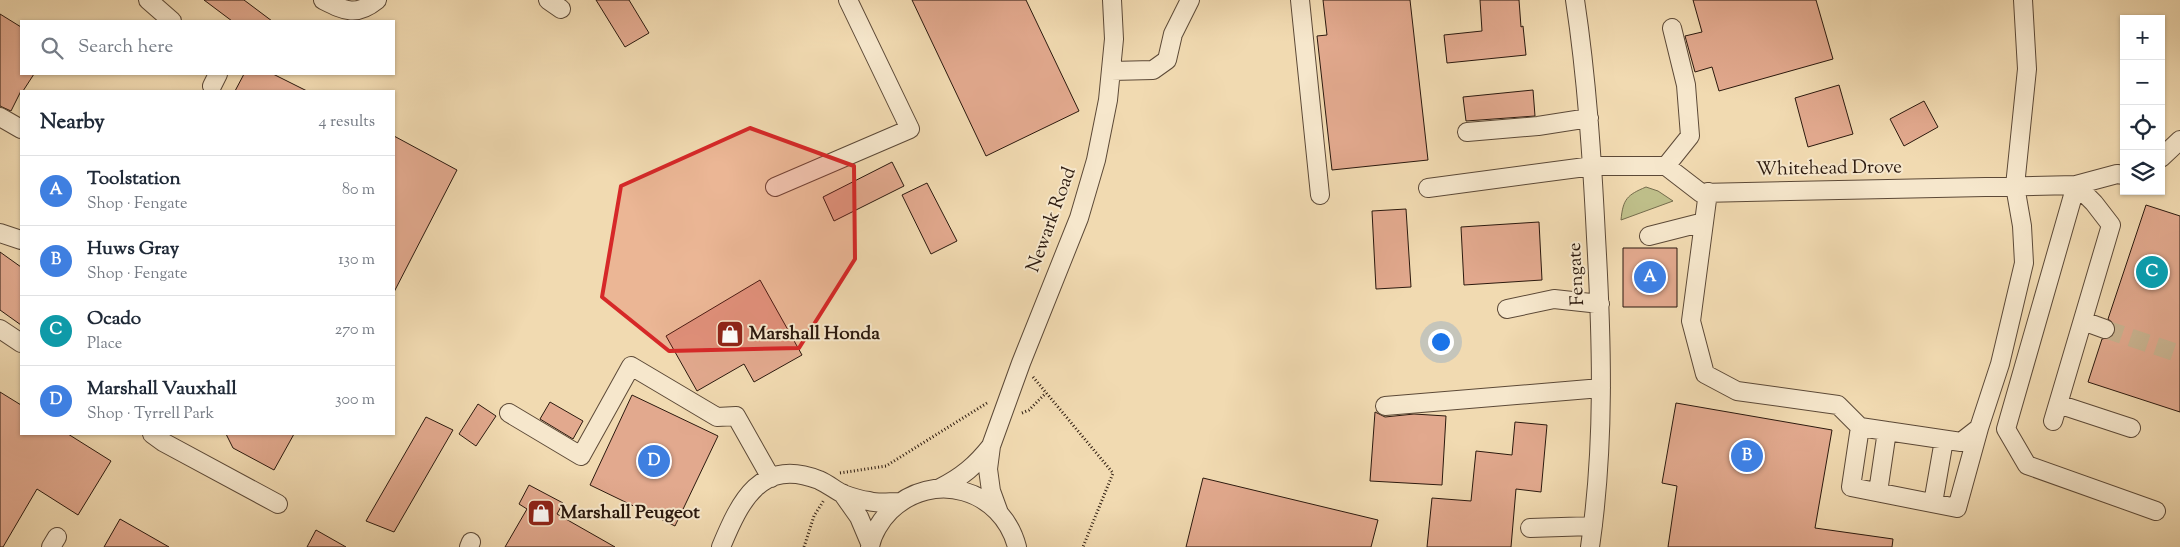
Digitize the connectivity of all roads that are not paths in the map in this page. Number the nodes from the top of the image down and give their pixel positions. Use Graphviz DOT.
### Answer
graph roads {
  1 [pos="148,0"];
  2 [pos="323,0"];
  3 [pos="377,0"];
  4 [pos="848,0"];
  5 [pos="1112,0"];
  6 [pos="1190,0"];
  7 [pos="1300,0"];
  8 [pos="1575,0"];
  9 [pos="2023,0"];
  10 [pos="171,20"];
  11 [pos="1672,28"];
  12 [pos="1111,72"];
  13 [pos="0,117"];
  14 [pos="1589,118"];
  15 [pos="20,128"];
  16 [pos="1467,132"];
  17 [pos="2180,140"];
  18 [pos="2165,154"];
  19 [pos="1592,166"];
  20 [pos="1666,166"];
  21 [pos="2120,174"];
  22 [pos="2076,185"];
  23 [pos="2015,186"];
  24 [pos="774,187"];
  25 [pos="1428,188"];
  26 [pos="1708,192"];
  27 [pos="1320,195"];
  28 [pos="1704,222"];
  29 [pos="0,234"];
  30 [pos="1649,236"];
  31 [pos="20,240"];
  32 [pos="1600,304"];
  33 [pos="1507,309"];
  34 [pos="2083,321"];
  35 [pos="2105,328"];
  36 [pos="0,329"];
  37 [pos="20,342"];
  38 [pos="1601,388"];
  39 [pos="2058,404"];
  40 [pos="1384,406"];
  41 [pos="509,413"];
  42 [pos="2053,420"];
  43 [pos="1860,426"];
  44 [pos="1979,428"];
  45 [pos="2131,428"];
  46 [pos="1887,431"];
  47 [pos="154,435"];
  48 [pos="1944,440"];
  49 [pos="991,446"];
  50 [pos="772,478"];
  51 [pos="940,488"];
  52 [pos="837,490"];
  53 [pos="1878,492"];
  54 [pos="899,502"];
  55 [pos="1933,503"];
  56 [pos="278,504"];
  57 [pos="2156,511"];
  58 [pos="999,513"];
  59 [pos="1593,526"];
  60 [pos="1530,528"];
  61 [pos="870,545"];
  62 [pos="721,547"];
  63 [pos="1017,547"];
  64 [pos="1590,547"];
  1 -- 10 [label="street"];
  2 -- 3 [label="street"];
  4 -- 24 [label="street"];
  5 -- 12 [label="street, Newark Road"];
  6 -- 12 [label="street"];
  7 -- 27 [label="street"];
  8 -- 14 [label="street, Fengate"];
  9 -- 23 [label="street"];
  11 -- 20 [label="street"];
  12 -- 49 [label="street, Newark Road"];
  13 -- 15 [label="street"];
  14 -- 16 [label="street"];
  14 -- 19 [label="street, Fengate"];
  17 -- 18 [label="street"];
  19 -- 20 [label="street"];
  19 -- 25 [label="street"];
  19 -- 32 [label="street, Fengate"];
  20 -- 26 [label="street, Whitehead Drove"];
  21 -- 22 [label="street, Whitehead Drove"];
  22 -- 23 [label="street, Whitehead Drove"];
  22 -- 34 [label="street"];
  22 -- 57 [label="street"];
  23 -- 26 [label="street, Whitehead Drove"];
  23 -- 44 [label="street"];
  26 -- 28 [label="street"];
  28 -- 30 [label="street"];
  28 -- 43 [label="street"];
  29 -- 31 [label="street"];
  32 -- 33 [label="street"];
  32 -- 38 [label="street, Fengate"];
  34 -- 35 [label="street"];
  34 -- 39 [label="street"];
  36 -- 37 [label="street"];
  38 -- 40 [label="street"];
  38 -- 59 [label="street, Fengate"];
  39 -- 42 [label="street"];
  39 -- 45 [label="street"];
  41 -- 50 [label="street"];
  43 -- 46 [label="street"];
  43 -- 53 [label="street"];
  44 -- 48 [label="street"];
  44 -- 55 [label="street"];
  46 -- 48 [label="street"];
  46 -- 53 [label="street"];
  47 -- 56 [label="street"];
  48 -- 55 [label="street"];
  49 -- 51 [label="street, Newark Road"];
  49 -- 58 [label="street, Newark Road"];
  50 -- 52 [label="street"];
  50 -- 62 [label="street"];
  51 -- 54 [label="street"];
  51 -- 58 [label="street"];
  52 -- 54 [label="street"];
  52 -- 61 [label="street"];
  53 -- 55 [label="street"];
  54 -- 61 [label="street"];
  58 -- 63 [label="street"];
  59 -- 60 [label="street"];
  59 -- 64 [label="street, Fengate"];
}
